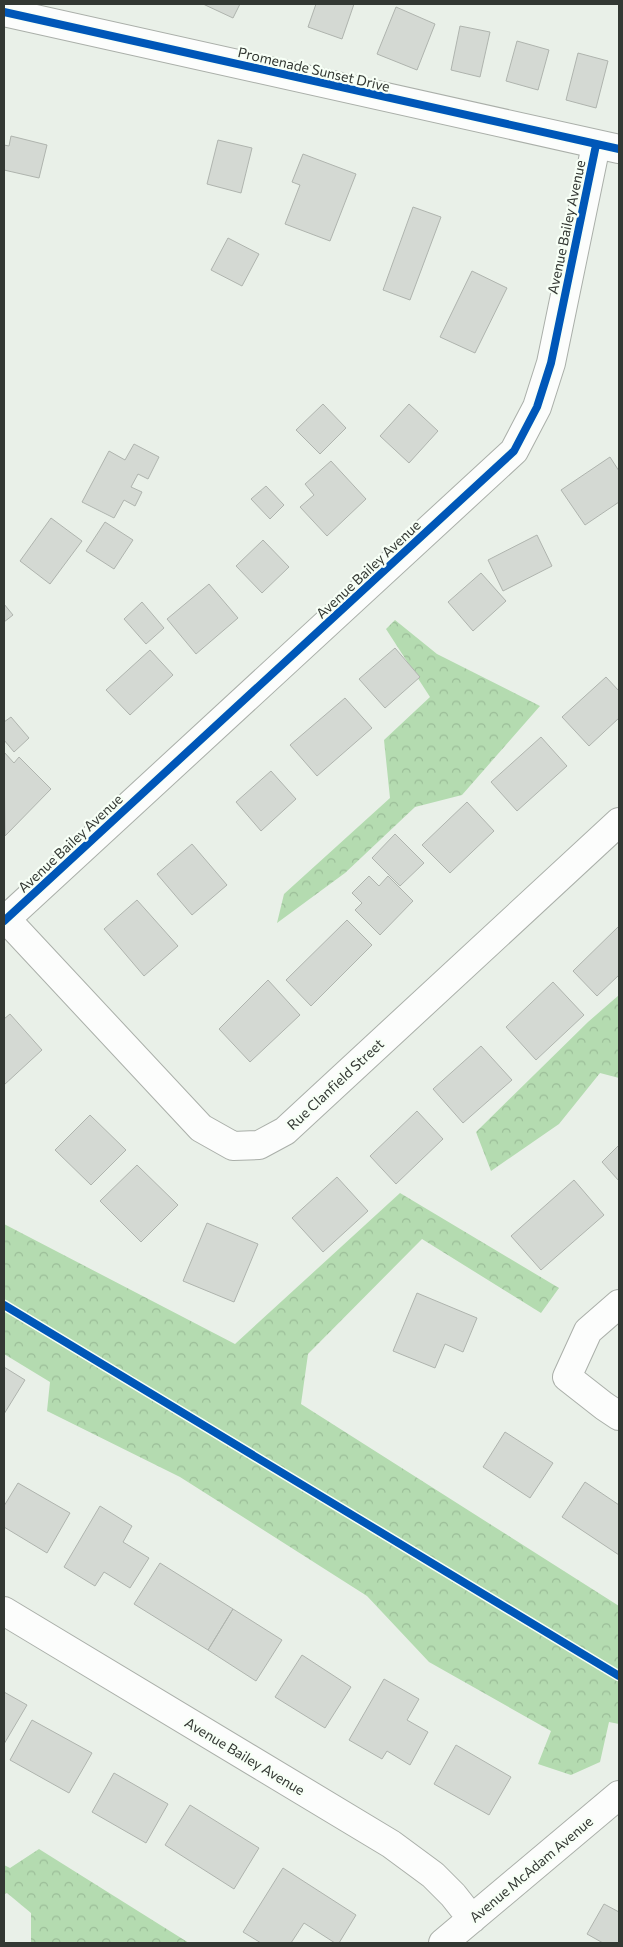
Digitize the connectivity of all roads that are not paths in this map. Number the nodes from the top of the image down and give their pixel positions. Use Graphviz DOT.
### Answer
graph roads {
  1 [pos="4,12"];
  2 [pos="608,147"];
  3 [pos="619,822"];
  4 [pos="5,920"];
  5 [pos="619,1304"];
  6 [pos="619,1416"];
  7 [pos="4,1611"];
  8 [pos="619,1795"];
  9 [pos="472,1919"];
  10 [pos="443,1943"];
  1 -- 2 [label="street, Promenade Sunset Drive"];
  2 -- 4 [label="street, Avenue Bailey Avenue"];
  3 -- 4 [label="street, Rue Clanfield Street"];
  5 -- 6 [label="street"];
  7 -- 9 [label="street, Avenue Bailey Avenue"];
  8 -- 9 [label="street, Avenue McAdam Avenue"];
  9 -- 10 [label="street, Avenue McAdam Avenue"];
}
